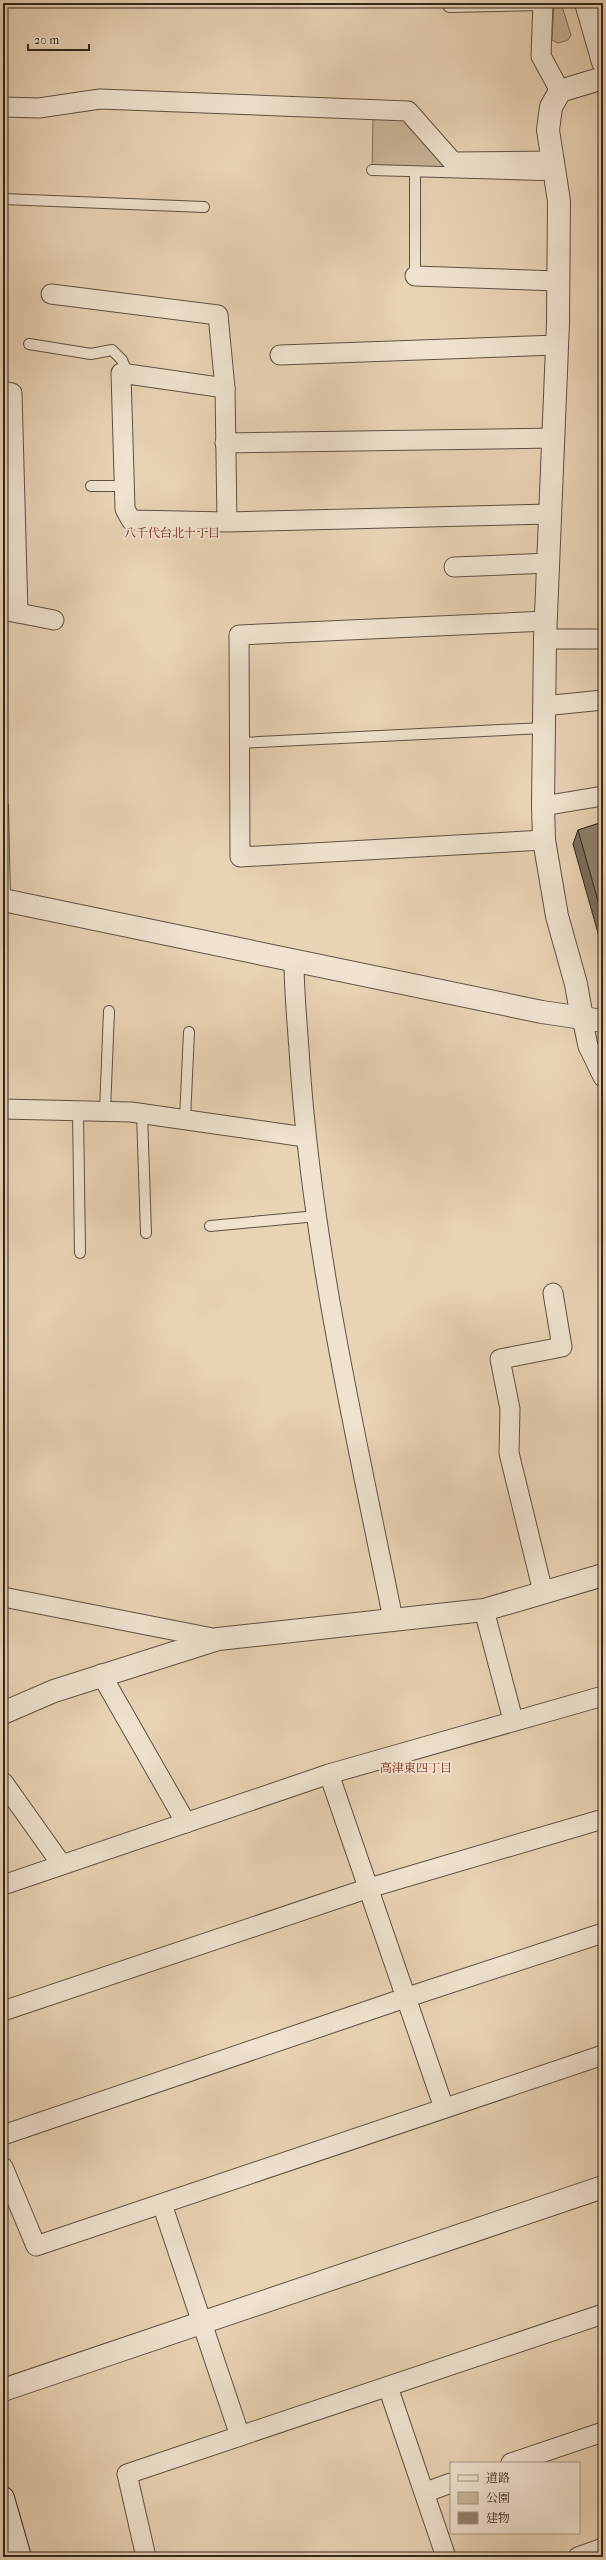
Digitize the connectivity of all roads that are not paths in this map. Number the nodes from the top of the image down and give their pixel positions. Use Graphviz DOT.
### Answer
graph roads {
  1 [pos="586,3"];
  2 [pos="543,4"];
  3 [pos="449,7"];
  4 [pos="603,62"];
  5 [pos="603,78"];
  6 [pos="560,91"];
  7 [pos="3,107"];
  8 [pos="547,168"];
  9 [pos="372,170"];
  10 [pos="415,172"];
  11 [pos="3,199"];
  12 [pos="204,207"];
  13 [pos="415,276"];
  14 [pos="558,281"];
  15 [pos="51,294"];
  16 [pos="29,344"];
  17 [pos="557,345"];
  18 [pos="280,355"];
  19 [pos="128,374"];
  20 [pos="225,388"];
  21 [pos="3,391"];
  22 [pos="554,438"];
  23 [pos="226,443"];
  24 [pos="91,486"];
  25 [pos="124,486"];
  26 [pos="551,514"];
  27 [pos="226,522"];
  28 [pos="548,563"];
  29 [pos="454,567"];
  30 [pos="10,611"];
  31 [pos="54,620"];
  32 [pos="545,630"];
  33 [pos="603,639"];
  34 [pos="603,700"];
  35 [pos="544,706"];
  36 [pos="543,728"];
  37 [pos="239,743"];
  38 [pos="603,796"];
  39 [pos="3,806"];
  40 [pos="543,806"];
  41 [pos="544,840"];
  42 [pos="4,900"];
  43 [pos="294,961"];
  44 [pos="109,1011"];
  45 [pos="593,1020"];
  46 [pos="189,1032"];
  47 [pos="603,1077"];
  48 [pos="3,1109"];
  49 [pos="78,1111"];
  50 [pos="105,1111"];
  51 [pos="142,1113"];
  52 [pos="185,1118"];
  53 [pos="305,1137"];
  54 [pos="317,1216"];
  55 [pos="210,1226"];
  56 [pos="146,1233"];
  57 [pos="80,1253"];
  58 [pos="553,1293"];
  59 [pos="603,1575"];
  60 [pos="543,1592"];
  61 [pos="3,1597"];
  62 [pos="484,1610"];
  63 [pos="393,1620"];
  64 [pos="218,1638"];
  65 [pos="101,1674"];
  66 [pos="603,1696"];
  67 [pos="3,1713"];
  68 [pos="513,1720"];
  69 [pos="330,1774"];
  70 [pos="3,1782"];
  71 [pos="603,1819"];
  72 [pos="186,1823"];
  73 [pos="62,1865"];
  74 [pos="3,1885"];
  75 [pos="369,1888"];
  76 [pos="603,1933"];
  77 [pos="408,1997"];
  78 [pos="3,2011"];
  79 [pos="603,2055"];
  80 [pos="444,2108"];
  81 [pos="3,2136"];
  82 [pos="3,2167"];
  83 [pos="603,2187"];
  84 [pos="162,2204"];
  85 [pos="603,2314"];
  86 [pos="200,2323"];
  87 [pos="388,2387"];
  88 [pos="3,2390"];
  89 [pos="603,2432"];
  90 [pos="240,2436"];
  91 [pos="514,2462"];
  92 [pos="450,2483"];
  93 [pos="426,2492"];
  94 [pos="3,2498"];
  95 [pos="603,2548"];
  96 [pos="20,2557"];
  97 [pos="146,2557"];
  98 [pos="446,2557"];
  99 [pos="578,2557"];
  1 -- 4 [label="street"];
  2 -- 3 [label="lane"];
  2 -- 6 [label="street"];
  5 -- 6 [label="street"];
  6 -- 8 [label="street"];
  7 -- 8 [label="street"];
  8 -- 10 [label="lane"];
  8 -- 14 [label="street"];
  9 -- 10 [label="lane"];
  10 -- 13 [label="lane"];
  11 -- 12 [label="lane"];
  13 -- 14 [label="street"];
  14 -- 17 [label="street"];
  15 -- 20 [label="street"];
  16 -- 19 [label="lane"];
  17 -- 18 [label="street"];
  17 -- 22 [label="street"];
  19 -- 20 [label="street"];
  19 -- 25 [label="street"];
  20 -- 23 [label="street"];
  21 -- 30 [label="street"];
  22 -- 23 [label="street"];
  22 -- 26 [label="street"];
  23 -- 27 [label="street"];
  24 -- 25 [label="lane"];
  25 -- 27 [label="street"];
  26 -- 27 [label="street"];
  26 -- 28 [label="street"];
  28 -- 29 [label="street"];
  28 -- 32 [label="street"];
  30 -- 31 [label="street"];
  32 -- 33 [label="street"];
  32 -- 35 [label="street"];
  32 -- 37 [label="street"];
  34 -- 35 [label="street"];
  35 -- 36 [label="street"];
  36 -- 37 [label="lane"];
  36 -- 40 [label="street"];
  37 -- 41 [label="street"];
  38 -- 40 [label="street"];
  39 -- 42 [label="lane"];
  40 -- 41 [label="street"];
  41 -- 45 [label="street"];
  42 -- 43 [label="street"];
  43 -- 45 [label="street"];
  43 -- 53 [label="street"];
  44 -- 50 [label="lane"];
  45 -- 47 [label="street"];
  46 -- 52 [label="lane"];
  48 -- 49 [label="street"];
  49 -- 50 [label="street"];
  49 -- 57 [label="lane"];
  50 -- 51 [label="street"];
  51 -- 52 [label="street"];
  51 -- 56 [label="lane"];
  52 -- 53 [label="street"];
  53 -- 54 [label="street"];
  54 -- 55 [label="lane"];
  54 -- 63 [label="street"];
  58 -- 60 [label="street"];
  59 -- 60 [label="street"];
  60 -- 62 [label="street"];
  61 -- 64 [label="street"];
  62 -- 63 [label="street"];
  62 -- 68 [label="street"];
  63 -- 64 [label="street"];
  64 -- 65 [label="street"];
  65 -- 67 [label="street"];
  65 -- 72 [label="street"];
  66 -- 68 [label="street"];
  68 -- 69 [label="street"];
  69 -- 72 [label="street"];
  69 -- 75 [label="street"];
  70 -- 73 [label="street"];
  71 -- 75 [label="street"];
  72 -- 73 [label="street"];
  73 -- 74 [label="street"];
  75 -- 77 [label="street"];
  75 -- 78 [label="street"];
  76 -- 77 [label="street"];
  77 -- 80 [label="street"];
  77 -- 81 [label="street"];
  79 -- 80 [label="street"];
  80 -- 84 [label="street"];
  82 -- 84 [label="street"];
  83 -- 86 [label="street"];
  84 -- 86 [label="street"];
  85 -- 87 [label="street"];
  86 -- 88 [label="street"];
  86 -- 90 [label="street"];
  87 -- 90 [label="street"];
  87 -- 93 [label="street"];
  89 -- 91 [label="street"];
  90 -- 97 [label="street"];
  92 -- 93 [label="street"];
  93 -- 98 [label="street"];
  94 -- 96 [label="street"];
  95 -- 99 [label="street"];
}
